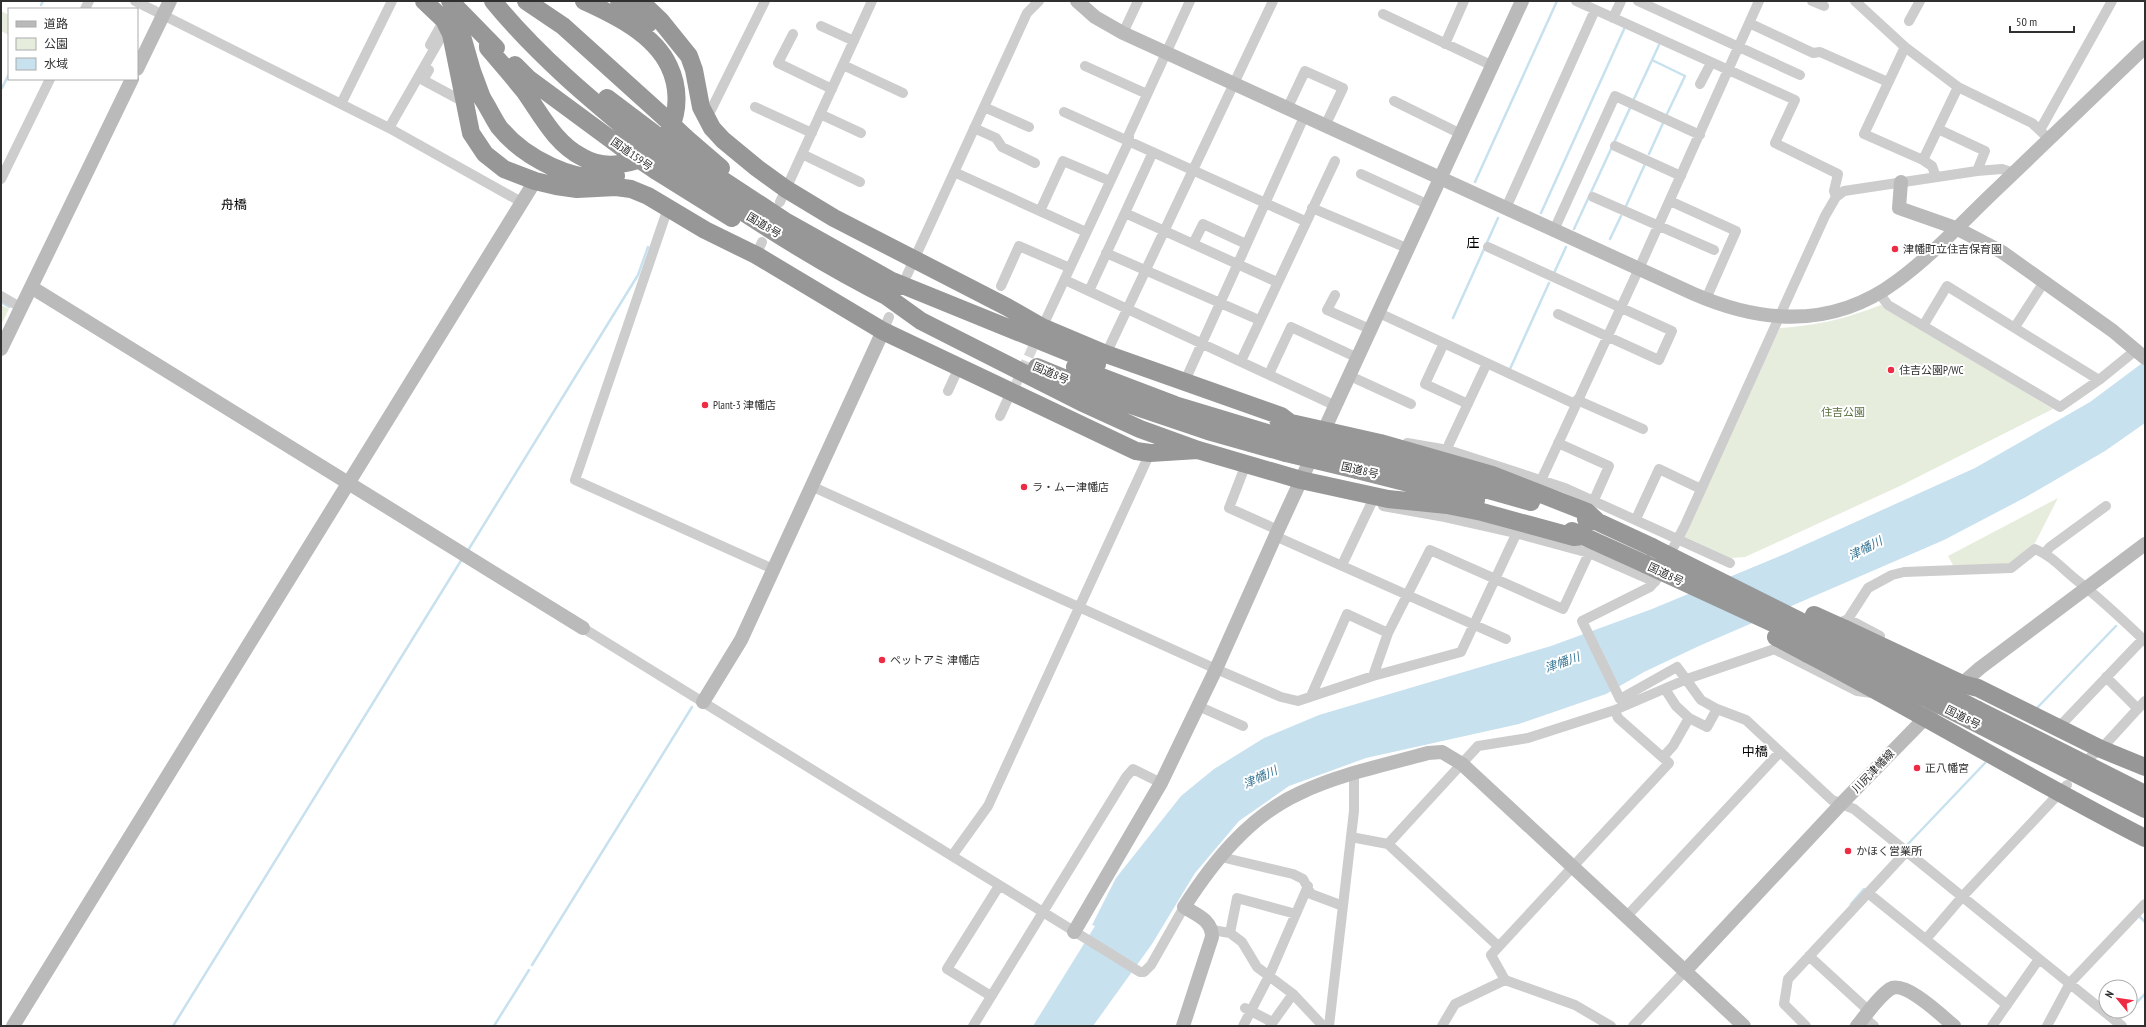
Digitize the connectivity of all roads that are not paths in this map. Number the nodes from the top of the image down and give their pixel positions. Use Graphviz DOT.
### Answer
graph roads {
  1 [pos="135,1"];
  2 [pos="170,1"];
  3 [pos="392,1"];
  4 [pos="424,1"];
  5 [pos="440,1"];
  6 [pos="451,1"];
  7 [pos="542,1"];
  8 [pos="584,1"];
  9 [pos="619,1"];
  10 [pos="640,1"];
  11 [pos="765,1"];
  12 [pos="872,1"];
  13 [pos="1039,1"];
  14 [pos="1077,1"];
  15 [pos="1138,1"];
  16 [pos="1190,1"];
  17 [pos="1273,1"];
  18 [pos="1464,1"];
  19 [pos="1522,1"];
  20 [pos="1576,1"];
  21 [pos="1621,1"];
  22 [pos="1638,1"];
  23 [pos="1759,1"];
  24 [pos="1856,1"];
  25 [pos="1920,1"];
  26 [pos="2112,1"];
  27 [pos="507,4"];
  28 [pos="1595,10"];
  29 [pos="1383,14"];
  30 [pos="163,15"];
  31 [pos="1613,18"];
  32 [pos="1909,21"];
  33 [pos="472,23"];
  34 [pos="1749,23"];
  35 [pos="821,26"];
  36 [pos="445,31"];
  37 [pos="793,34"];
  38 [pos="1123,34"];
  39 [pos="488,40"];
  40 [pos="854,41"];
  41 [pos="1445,44"];
  42 [pos="1738,46"];
  43 [pos="1905,47"];
  44 [pos="593,53"];
  45 [pos="1167,54"];
  46 [pos="2142,54"];
  47 [pos="1711,63"];
  48 [pos="843,65"];
  49 [pos="1085,66"];
  50 [pos="1493,66"];
  51 [pos="138,67"];
  52 [pos="1727,70"];
  53 [pos="1800,75"];
  54 [pos="420,79"];
  55 [pos="50,80"];
  56 [pos="132,80"];
  57 [pos="1888,82"];
  58 [pos="1234,84"];
  59 [pos="1700,84"];
  60 [pos="1958,88"];
  61 [pos="832,89"];
  62 [pos="903,93"];
  63 [pos="1147,94"];
  64 [pos="1394,101"];
  65 [pos="464,102"];
  66 [pos="341,104"];
  67 [pos="755,107"];
  68 [pos="984,107"];
  69 [pos="1287,109"];
  70 [pos="1064,112"];
  71 [pos="703,113"];
  72 [pos="820,114"];
  73 [pos="1304,117"];
  74 [pos="1325,126"];
  75 [pos="1029,127"];
  76 [pos="389,128"];
  77 [pos="974,128"];
  78 [pos="1938,129"];
  79 [pos="812,133"];
  80 [pos="861,133"];
  81 [pos="1462,134"];
  82 [pos="2045,134"];
  83 [pos="1700,135"];
  84 [pos="1129,141"];
  85 [pos="1615,146"];
  86 [pos="678,150"];
  87 [pos="1153,152"];
  88 [pos="802,154"];
  89 [pos="1923,160"];
  90 [pos="1334,161"];
  91 [pos="1035,163"];
  92 [pos="1192,170"];
  93 [pos="1977,171"];
  94 [pos="954,172"];
  95 [pos="2014,173"];
  96 [pos="1361,174"];
  97 [pos="1681,176"];
  98 [pos="1936,177"];
  99 [pos="1,179"];
  100 [pos="1441,180"];
  101 [pos="536,181"];
  102 [pos="1110,181"];
  103 [pos="860,182"];
  104 [pos="1901,182"];
  105 [pos="783,195"];
  106 [pos="1593,197"];
  107 [pos="1836,197"];
  108 [pos="1670,201"];
  109 [pos="523,203"];
  110 [pos="1265,203"];
  111 [pos="1429,205"];
  112 [pos="668,208"];
  113 [pos="1312,208"];
  114 [pos="1506,208"];
  115 [pos="1040,211"];
  116 [pos="1125,212"];
  117 [pos="1305,221"];
  118 [pos="1658,227"];
  119 [pos="1956,228"];
  120 [pos="1164,230"];
  121 [pos="1554,230"];
  122 [pos="1086,232"];
  123 [pos="1193,244"];
  124 [pos="1246,244"];
  125 [pos="1488,247"];
  126 [pos="1410,249"];
  127 [pos="1714,250"];
  128 [pos="1106,253"];
  129 [pos="842,262"];
  130 [pos="1237,264"];
  131 [pos="1070,268"];
  132 [pos="1639,269"];
  133 [pos="1146,270"];
  134 [pos="898,277"];
  135 [pos="1064,280"];
  136 [pos="1276,282"];
  137 [pos="2044,282"];
  138 [pos="1001,286"];
  139 [pos="31,287"];
  140 [pos="1089,292"];
  141 [pos="1879,293"];
  142 [pos="1335,295"];
  143 [pos="1,296"];
  144 [pos="1706,299"];
  145 [pos="1220,303"];
  146 [pos="20,307"];
  147 [pos="1621,307"];
  148 [pos="1127,309"];
  149 [pos="1380,313"];
  150 [pos="1558,314"];
  151 [pos="1780,317"];
  152 [pos="1259,320"];
  153 [pos="886,324"];
  154 [pos="1923,326"];
  155 [pos="2015,327"];
  156 [pos="1041,329"];
  157 [pos="1372,330"];
  158 [pos="1607,336"];
  159 [pos="1203,343"];
  160 [pos="1444,343"];
  161 [pos="1,349"];
  162 [pos="1106,354"];
  163 [pos="2140,354"];
  164 [pos="1358,358"];
  165 [pos="1241,361"];
  166 [pos="1487,363"];
  167 [pos="959,367"];
  168 [pos="1268,374"];
  169 [pos="1350,376"];
  170 [pos="2100,380"];
  171 [pos="1184,383"];
  172 [pos="1013,389"];
  173 [pos="948,391"];
  174 [pos="1576,402"];
  175 [pos="1411,404"];
  176 [pos="1468,404"];
  177 [pos="1336,406"];
  178 [pos="1000,416"];
  179 [pos="1289,422"];
  180 [pos="1643,429"];
  181 [pos="1324,431"];
  182 [pos="1379,443"];
  183 [pos="1558,443"];
  184 [pos="1198,450"];
  185 [pos="1448,450"];
  186 [pos="1150,453"];
  187 [pos="1354,462"];
  188 [pos="1246,464"];
  189 [pos="1301,480"];
  190 [pos="349,483"];
  191 [pos="1540,483"];
  192 [pos="811,486"];
  193 [pos="1701,489"];
  194 [pos="1372,500"];
  195 [pos="1594,500"];
  196 [pos="2106,506"];
  197 [pos="1636,519"];
  198 [pos="1598,522"];
  199 [pos="1517,530"];
  200 [pos="1277,533"];
  201 [pos="1583,536"];
  202 [pos="1677,539"];
  203 [pos="2145,544"];
  204 [pos="1589,553"];
  205 [pos="2044,553"];
  206 [pos="1730,563"];
  207 [pos="1342,565"];
  208 [pos="773,569"];
  209 [pos="1495,580"];
  210 [pos="1655,582"];
  211 [pos="2087,587"];
  212 [pos="1408,594"];
  213 [pos="1079,608"];
  214 [pos="1474,625"];
  215 [pos="583,628"];
  216 [pos="1843,629"];
  217 [pos="1388,633"];
  218 [pos="1506,639"];
  219 [pos="2144,640"];
  220 [pos="1810,647"];
  221 [pos="1776,650"];
  222 [pos="1216,669"];
  223 [pos="1373,676"];
  224 [pos="2106,677"];
  225 [pos="1687,679"];
  226 [pos="1962,684"];
  227 [pos="1919,687"];
  228 [pos="1664,689"];
  229 [pos="1886,695"];
  230 [pos="1311,696"];
  231 [pos="703,702"];
  232 [pos="2142,705"];
  233 [pos="1198,706"];
  234 [pos="1716,709"];
  235 [pos="1615,710"];
  236 [pos="1974,715"];
  237 [pos="1689,718"];
  238 [pos="1925,718"];
  239 [pos="1243,726"];
  240 [pos="2058,728"];
  241 [pos="1780,752"];
  242 [pos="2096,753"];
  243 [pos="2119,756"];
  244 [pos="1663,758"];
  245 [pos="1462,764"];
  246 [pos="2145,767"];
  247 [pos="1354,774"];
  248 [pos="2145,776"];
  249 [pos="1161,783"];
  250 [pos="2066,792"];
  251 [pos="2145,794"];
  252 [pos="1842,803"];
  253 [pos="2145,809"];
  254 [pos="2145,826"];
  255 [pos="1351,837"];
  256 [pos="2145,838"];
  257 [pos="1388,844"];
  258 [pos="1906,852"];
  259 [pos="952,856"];
  260 [pos="1221,857"];
  261 [pos="1572,866"];
  262 [pos="999,886"];
  263 [pos="1308,886"];
  264 [pos="1868,893"];
  265 [pos="1962,897"];
  266 [pos="2145,904"];
  267 [pos="1343,906"];
  268 [pos="1184,907"];
  269 [pos="1042,913"];
  270 [pos="1296,914"];
  271 [pos="1626,917"];
  272 [pos="1212,930"];
  273 [pos="1074,932"];
  274 [pos="1230,933"];
  275 [pos="1926,939"];
  276 [pos="1498,946"];
  277 [pos="1809,956"];
  278 [pos="2040,959"];
  279 [pos="1685,970"];
  280 [pos="1269,976"];
  281 [pos="1505,980"];
  282 [pos="2070,983"];
  283 [pos="1293,994"];
  284 [pos="991,996"];
  285 [pos="2008,1005"];
  286 [pos="1248,1010"];
  287 [pos="1866,1020"];
  288 [pos="1271,1024"];
  289 [pos="1186,1025"];
  290 [pos="13,1026"];
  291 [pos="973,1026"];
  292 [pos="1243,1026"];
  293 [pos="1323,1026"];
  294 [pos="1329,1026"];
  295 [pos="1442,1026"];
  296 [pos="1612,1026"];
  297 [pos="1633,1026"];
  298 [pos="1744,1026"];
  299 [pos="1806,1026"];
  300 [pos="1954,1026"];
  301 [pos="1992,1026"];
  302 [pos="2046,1026"];
  303 [pos="2122,1026"];
  1 -- 30 [label="street"];
  2 -- 30 [label="street"];
  3 -- 66 [label="street"];
  4 -- 36 [label="highway"];
  5 -- 33 [label="highway"];
  6 -- 9 [label="highway, bridge"];
  6 -- 33 [label="highway, 国道159号"];
  7 -- 44 [label="highway"];
  8 -- 39 [label="highway"];
  10 -- 71 [label="highway"];
  11 -- 71 [label="street"];
  12 -- 40 [label="street"];
  13 -- 68 [label="street"];
  14 -- 38 [label="street"];
  15 -- 38 [label="street"];
  16 -- 45 [label="street"];
  17 -- 58 [label="street"];
  18 -- 41 [label="street"];
  19 -- 50 [label="street"];
  20 -- 28 [label="street"];
  21 -- 31 [label="street"];
  22 -- 42 [label="street"];
  23 -- 34 [label="street"];
  24 -- 43 [label="street"];
  25 -- 32 [label="street"];
  26 -- 82 [label="street"];
  27 -- 44 [label="highway"];
  27 -- 86 [label="highway, 国道8号, bridge"];
  28 -- 31 [label="street"];
  28 -- 114 [label="street"];
  29 -- 41 [label="street"];
  30 -- 51 [label="street"];
  30 -- 66 [label="street"];
  31 -- 47 [label="street"];
  33 -- 39 [label="highway, 国道159号"];
  34 -- 42 [label="street"];
  34 -- 57 [label="street"];
  35 -- 40 [label="street"];
  36 -- 54 [label="street"];
  36 -- 54 [label="street"];
  36 -- 65 [label="highway"];
  37 -- 61 [label="street"];
  38 -- 45 [label="street"];
  39 -- 129 [label="highway, 国道159号, bridge"];
  40 -- 48 [label="street"];
  41 -- 50 [label="street"];
  42 -- 52 [label="street"];
  42 -- 53 [label="street"];
  43 -- 57 [label="street"];
  43 -- 60 [label="street"];
  44 -- 86 [label="highway, bridge"];
  45 -- 58 [label="street"];
  45 -- 63 [label="street"];
  46 -- 82 [label="street"];
  47 -- 52 [label="street"];
  47 -- 59 [label="street"];
  48 -- 61 [label="street"];
  48 -- 62 [label="street"];
  49 -- 63 [label="street"];
  50 -- 81 [label="street"];
  52 -- 83 [label="street"];
  52 -- 107 [label="street"];
  54 -- 65 [label="street"];
  54 -- 76 [label="street"];
  55 -- 99 [label="street"];
  56 -- 139 [label="street"];
  57 -- 89 [label="street"];
  58 -- 69 [label="street"];
  58 -- 92 [label="street"];
  60 -- 78 [label="street"];
  60 -- 82 [label="street"];
  61 -- 72 [label="street"];
  63 -- 84 [label="street"];
  64 -- 81 [label="street"];
  65 -- 101 [label="highway"];
  66 -- 76 [label="street"];
  67 -- 79 [label="street"];
  68 -- 75 [label="street"];
  68 -- 77 [label="street"];
  69 -- 73 [label="street"];
  69 -- 74 [label="street"];
  70 -- 84 [label="street"];
  71 -- 105 [label="highway"];
  72 -- 79 [label="street"];
  72 -- 80 [label="street"];
  73 -- 74 [label="street"];
  73 -- 110 [label="street"];
  74 -- 100 [label="street"];
  76 -- 109 [label="street"];
  77 -- 91 [label="street"];
  77 -- 94 [label="street"];
  78 -- 89 [label="street"];
  78 -- 93 [label="street"];
  79 -- 88 [label="street"];
  81 -- 100 [label="street"];
  82 -- 95 [label="street"];
  83 -- 97 [label="street"];
  83 -- 121 [label="street"];
  84 -- 87 [label="street"];
  84 -- 102 [label="street"];
  85 -- 97 [label="street"];
  86 -- 129 [label="highway, 国道8号"];
  86 -- 129 [label="highway"];
  87 -- 92 [label="street"];
  87 -- 116 [label="street"];
  88 -- 103 [label="street"];
  88 -- 105 [label="street"];
  89 -- 98 [label="street"];
  90 -- 113 [label="street"];
  92 -- 110 [label="street"];
  92 -- 120 [label="street"];
  93 -- 95 [label="street"];
  93 -- 98 [label="street"];
  94 -- 115 [label="street"];
  94 -- 134 [label="street"];
  95 -- 119 [label="street"];
  96 -- 111 [label="street"];
  97 -- 108 [label="street"];
  98 -- 104 [label="street"];
  100 -- 111 [label="street"];
  100 -- 114 [label="street"];
  101 -- 109 [label="street"];
  101 -- 112 [label="highway"];
  102 -- 115 [label="street"];
  102 -- 122 [label="street"];
  104 -- 107 [label="street"];
  104 -- 119 [label="street"];
  105 -- 134 [label="highway"];
  106 -- 118 [label="street"];
  107 -- 151 [label="street"];
  108 -- 118 [label="street"];
  108 -- 144 [label="street"];
  109 -- 190 [label="street"];
  110 -- 117 [label="street"];
  110 -- 124 [label="street"];
  111 -- 126 [label="street"];
  112 -- 153 [label="highway"];
  112 -- 208 [label="street"];
  113 -- 117 [label="street"];
  113 -- 126 [label="street"];
  114 -- 121 [label="street"];
  115 -- 122 [label="street"];
  116 -- 120 [label="street"];
  116 -- 128 [label="street"];
  117 -- 136 [label="street"];
  118 -- 127 [label="street"];
  118 -- 132 [label="street"];
  119 -- 137 [label="street"];
  119 -- 141 [label="street"];
  120 -- 123 [label="street"];
  120 -- 133 [label="street"];
  121 -- 132 [label="street"];
  122 -- 131 [label="street"];
  123 -- 124 [label="street"];
  123 -- 130 [label="street"];
  124 -- 130 [label="street"];
  125 -- 147 [label="street"];
  126 -- 149 [label="street"];
  128 -- 133 [label="street"];
  128 -- 140 [label="street"];
  129 -- 134 [label="highway, 国道8号"];
  130 -- 136 [label="street"];
  130 -- 145 [label="street"];
  131 -- 135 [label="street"];
  131 -- 138 [label="street"];
  132 -- 144 [label="street"];
  132 -- 147 [label="street"];
  133 -- 145 [label="street"];
  133 -- 148 [label="street"];
  134 -- 156 [label="highway"];
  134 -- 179 [label="highway"];
  134 -- 184 [label="highway"];
  134 -- 187 [label="highway, 国道8号, bridge"];
  135 -- 140 [label="street"];
  135 -- 156 [label="street"];
  136 -- 152 [label="street"];
  137 -- 155 [label="street"];
  137 -- 163 [label="street"];
  139 -- 146 [label="street"];
  139 -- 190 [label="street"];
  140 -- 148 [label="street"];
  141 -- 151 [label="street"];
  141 -- 154 [label="street"];
  142 -- 157 [label="street"];
  143 -- 146 [label="street"];
  144 -- 151 [label="street"];
  145 -- 152 [label="street"];
  145 -- 159 [label="street"];
  146 -- 161 [label="street"];
  147 -- 158 [label="street"];
  147 -- 158 [label="street"];
  148 -- 159 [label="street"];
  148 -- 162 [label="street"];
  149 -- 157 [label="street"];
  149 -- 160 [label="street"];
  150 -- 158 [label="street"];
  151 -- 193 [label="street"];
  152 -- 165 [label="street"];
  153 -- 167 [label="highway"];
  153 -- 192 [label="street"];
  154 -- 155 [label="street"];
  154 -- 170 [label="street"];
  155 -- 170 [label="street"];
  156 -- 162 [label="highway"];
  157 -- 164 [label="street"];
  158 -- 174 [label="street"];
  159 -- 165 [label="street"];
  159 -- 171 [label="street"];
  160 -- 166 [label="street"];
  160 -- 176 [label="street"];
  162 -- 171 [label="highway"];
  163 -- 170 [label="street"];
  164 -- 168 [label="street"];
  164 -- 169 [label="street"];
  165 -- 168 [label="street"];
  166 -- 174 [label="street"];
  166 -- 176 [label="street"];
  167 -- 172 [label="highway"];
  167 -- 173 [label="street"];
  168 -- 177 [label="street"];
  169 -- 175 [label="street"];
  169 -- 177 [label="street"];
  171 -- 179 [label="highway"];
  172 -- 178 [label="street"];
  172 -- 186 [label="highway"];
  174 -- 180 [label="street"];
  174 -- 183 [label="street"];
  176 -- 185 [label="street"];
  177 -- 181 [label="street"];
  179 -- 181 [label="highway"];
  181 -- 182 [label="highway"];
  181 -- 189 [label="street"];
  182 -- 185 [label="street"];
  182 -- 198 [label="highway"];
  183 -- 191 [label="street"];
  183 -- 195 [label="street"];
  184 -- 186 [label="highway"];
  184 -- 188 [label="highway"];
  185 -- 191 [label="street"];
  186 -- 213 [label="street"];
  187 -- 198 [label="highway, 国道8号"];
  187 -- 201 [label="highway, 国道8号"];
  188 -- 189 [label="highway"];
  188 -- 200 [label="street"];
  189 -- 194 [label="highway"];
  189 -- 200 [label="street"];
  190 -- 215 [label="street"];
  190 -- 290 [label="street"];
  191 -- 195 [label="street"];
  192 -- 208 [label="street"];
  192 -- 213 [label="street"];
  193 -- 197 [label="street"];
  193 -- 202 [label="street"];
  194 -- 199 [label="street"];
  194 -- 201 [label="highway"];
  194 -- 207 [label="street"];
  195 -- 197 [label="street"];
  196 -- 205 [label="street"];
  197 -- 202 [label="street"];
  198 -- 216 [label="highway, 国道8号, bridge"];
  199 -- 204 [label="street"];
  199 -- 209 [label="street"];
  200 -- 207 [label="street"];
  200 -- 222 [label="street"];
  201 -- 220 [label="highway, 国道8号, bridge"];
  202 -- 206 [label="street"];
  202 -- 210 [label="street"];
  203 -- 211 [label="street, 川尻津幡線"];
  204 -- 209 [label="street"];
  204 -- 210 [label="street"];
  205 -- 211 [label="street"];
  205 -- 216 [label="street"];
  207 -- 212 [label="street"];
  208 -- 231 [label="street"];
  209 -- 212 [label="street"];
  209 -- 214 [label="street"];
  210 -- 225 [label="street"];
  211 -- 219 [label="street"];
  211 -- 226 [label="street, 川尻津幡線"];
  212 -- 214 [label="street"];
  212 -- 217 [label="street"];
  213 -- 222 [label="street"];
  213 -- 259 [label="street"];
  214 -- 218 [label="street"];
  214 -- 223 [label="street"];
  215 -- 231 [label="street"];
  216 -- 221 [label="street"];
  216 -- 226 [label="highway"];
  216 -- 227 [label="highway, 国道8号"];
  217 -- 223 [label="street"];
  217 -- 230 [label="street"];
  219 -- 224 [label="street"];
  220 -- 227 [label="highway, 国道8号"];
  220 -- 229 [label="highway"];
  221 -- 225 [label="street"];
  221 -- 229 [label="street"];
  222 -- 230 [label="street"];
  222 -- 233 [label="street"];
  223 -- 230 [label="street"];
  224 -- 232 [label="street"];
  224 -- 240 [label="street"];
  225 -- 228 [label="street"];
  225 -- 234 [label="street"];
  226 -- 238 [label="street, 川尻津幡線"];
  226 -- 240 [label="highway"];
  227 -- 236 [label="highway, 国道8号, bridge"];
  228 -- 235 [label="street"];
  228 -- 237 [label="street"];
  229 -- 238 [label="highway"];
  231 -- 259 [label="street"];
  232 -- 242 [label="street"];
  233 -- 239 [label="street"];
  233 -- 249 [label="street"];
  234 -- 237 [label="street"];
  234 -- 241 [label="street"];
  235 -- 244 [label="street"];
  235 -- 245 [label="street"];
  236 -- 251 [label="highway, 国道8号"];
  236 -- 253 [label="highway, 国道8号"];
  237 -- 244 [label="street"];
  238 -- 250 [label="highway"];
  238 -- 252 [label="street, 川尻津幡線"];
  240 -- 242 [label="highway"];
  241 -- 252 [label="street"];
  241 -- 271 [label="street"];
  242 -- 243 [label="highway"];
  243 -- 246 [label="highway"];
  243 -- 248 [label="highway"];
  244 -- 261 [label="street"];
  245 -- 247 [label="street"];
  245 -- 257 [label="street"];
  245 -- 261 [label="street"];
  247 -- 255 [label="street"];
  247 -- 260 [label="street"];
  249 -- 269 [label="street"];
  249 -- 273 [label="street"];
  250 -- 254 [label="highway"];
  250 -- 256 [label="highway"];
  250 -- 265 [label="street"];
  252 -- 258 [label="street"];
  252 -- 279 [label="street, 川尻津幡線"];
  255 -- 257 [label="street"];
  255 -- 267 [label="street"];
  257 -- 276 [label="street"];
  258 -- 264 [label="street"];
  258 -- 265 [label="street"];
  259 -- 262 [label="street"];
  260 -- 263 [label="street"];
  260 -- 268 [label="street"];
  261 -- 271 [label="street"];
  261 -- 276 [label="street"];
  262 -- 269 [label="street"];
  262 -- 284 [label="street"];
  263 -- 267 [label="street"];
  263 -- 270 [label="street"];
  264 -- 275 [label="street"];
  264 -- 277 [label="street"];
  265 -- 275 [label="street"];
  265 -- 278 [label="street"];
  266 -- 282 [label="street"];
  267 -- 294 [label="street"];
  268 -- 272 [label="street"];
  268 -- 273 [label="street"];
  269 -- 273 [label="street"];
  269 -- 284 [label="street"];
  270 -- 274 [label="street"];
  270 -- 280 [label="street"];
  271 -- 279 [label="street"];
  272 -- 274 [label="street"];
  272 -- 289 [label="street"];
  274 -- 280 [label="street"];
  275 -- 285 [label="street"];
  276 -- 281 [label="street"];
  277 -- 287 [label="street"];
  277 -- 299 [label="street"];
  278 -- 282 [label="street"];
  278 -- 285 [label="street"];
  279 -- 297 [label="street"];
  279 -- 298 [label="street"];
  280 -- 283 [label="street"];
  280 -- 286 [label="street"];
  281 -- 295 [label="street"];
  281 -- 296 [label="street"];
  282 -- 302 [label="street"];
  282 -- 303 [label="street"];
  283 -- 288 [label="street"];
  283 -- 293 [label="street"];
  284 -- 291 [label="street"];
  285 -- 301 [label="street"];
  286 -- 288 [label="street"];
  286 -- 292 [label="street"];
  287 -- 300 [label="street"];
}
